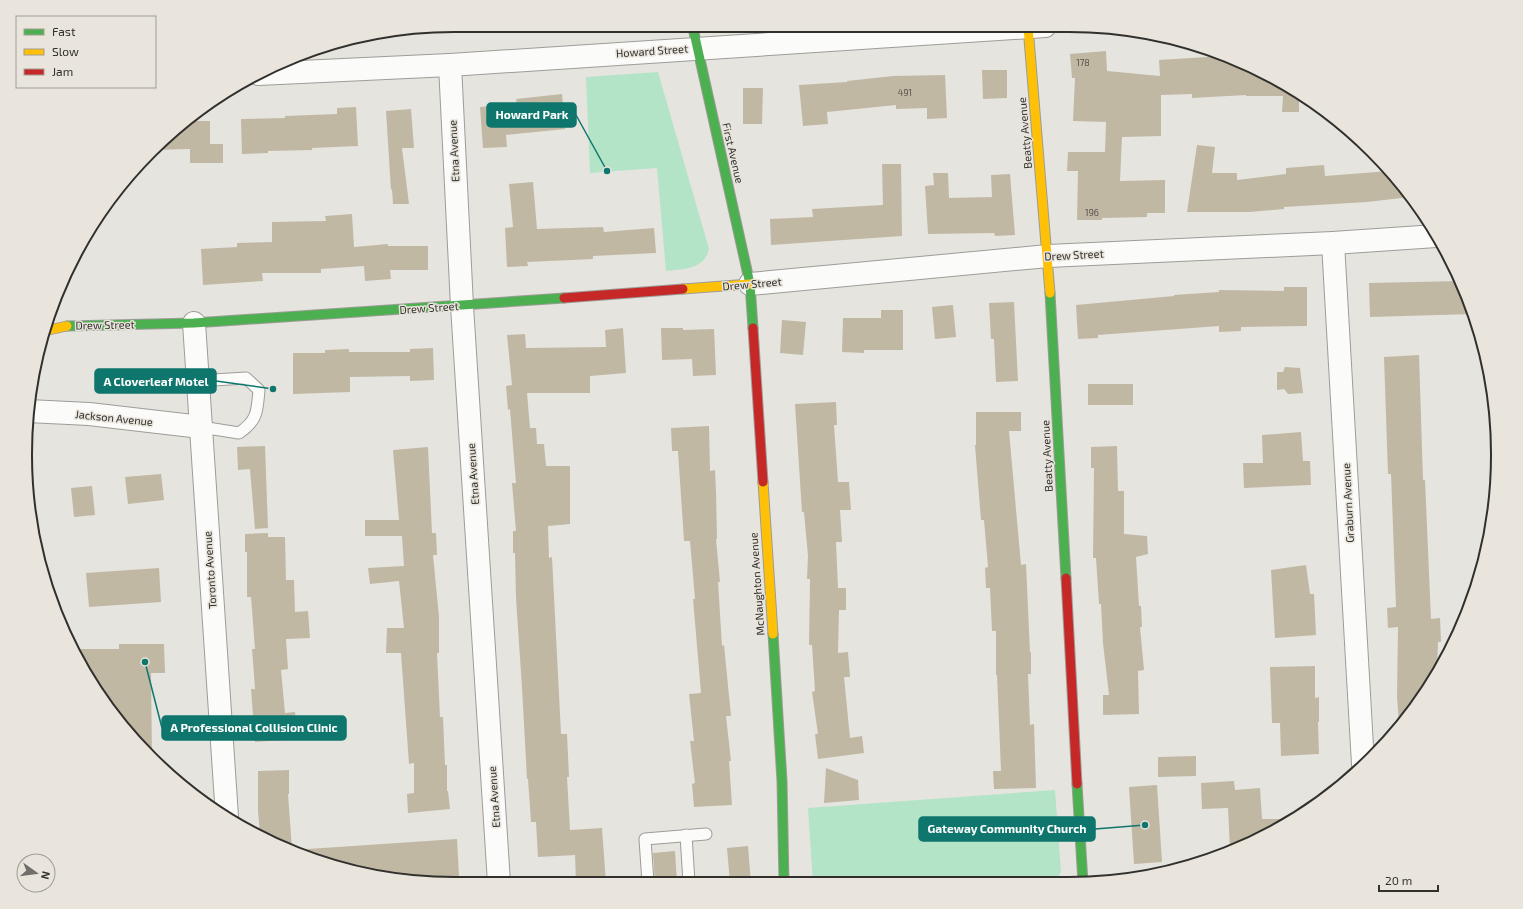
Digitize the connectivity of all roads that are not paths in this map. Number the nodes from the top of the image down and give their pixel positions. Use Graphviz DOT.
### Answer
graph roads {
  1 [pos="694,32"];
  2 [pos="960,32"];
  3 [pos="1037,32"];
  4 [pos="696,49"];
  5 [pos="450,65"];
  6 [pos="274,73"];
  7 [pos="1430,236"];
  8 [pos="1333,243"];
  9 [pos="1048,256"];
  10 [pos="750,284"];
  11 [pos="462,306"];
  12 [pos="194,323"];
  13 [pos="52,325"];
  14 [pos="67,326"];
  15 [pos="51,330"];
  16 [pos="197,381"];
  17 [pos="35,411"];
  18 [pos="201,427"];
  19 [pos="1364,756"];
  20 [pos="227,810"];
  21 [pos="706,834"];
  22 [pos="686,835"];
  23 [pos="1083,876"];
  24 [pos="499,877"];
  25 [pos="648,877"];
  26 [pos="689,877"];
  27 [pos="784,877"];
  1 -- 4 [label="main road, First Avenue"];
  2 -- 4 [label="street, Howard Street"];
  3 -- 9 [label="main road, Beatty Avenue"];
  4 -- 5 [label="street, Howard Street"];
  4 -- 10 [label="main road, First Avenue"];
  5 -- 6 [label="street, Howard Street"];
  5 -- 11 [label="street, Etna Avenue"];
  7 -- 8 [label="street, Drew Street"];
  8 -- 9 [label="street, Drew Street"];
  8 -- 19 [label="street, Graburn Avenue"];
  9 -- 10 [label="street, Drew Street"];
  9 -- 23 [label="main road, Beatty Avenue"];
  10 -- 11 [label="main road, Drew Street"];
  10 -- 27 [label="main road, McNaughton Avenue"];
  11 -- 12 [label="main road, Drew Street"];
  11 -- 24 [label="street, Etna Avenue"];
  12 -- 14 [label="main road, Drew Street"];
  12 -- 16 [label="street, Toronto Avenue"];
  13 -- 14 [label="main road"];
  14 -- 15 [label="main road"];
  16 -- 18 [label="street, Toronto Avenue"];
  16 -- 18 [label="lane"];
  17 -- 18 [label="street, Jackson Avenue"];
  18 -- 20 [label="street, Toronto Avenue"];
  21 -- 22 [label="lane"];
  22 -- 25 [label="lane"];
  22 -- 26 [label="lane"];
}
